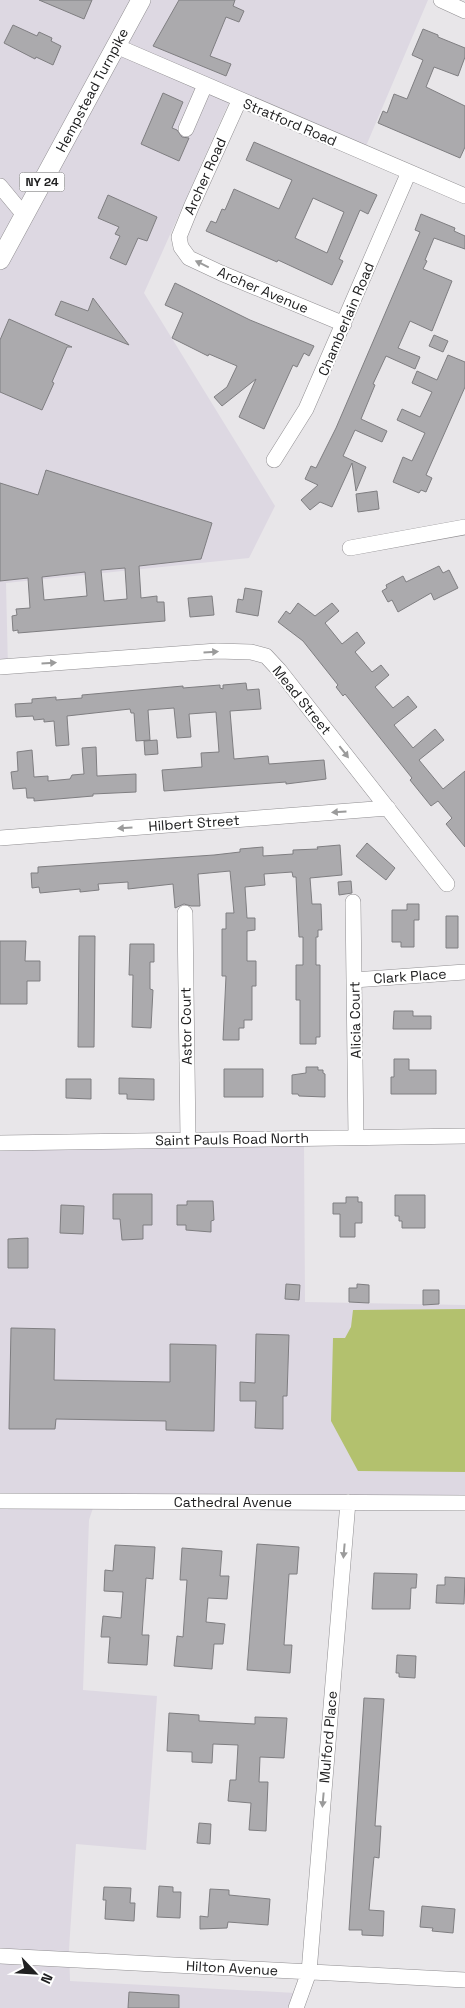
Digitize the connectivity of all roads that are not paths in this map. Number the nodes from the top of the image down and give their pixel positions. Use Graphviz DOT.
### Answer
graph roads {
  1 [pos="141,0"];
  2 [pos="440,0"];
  3 [pos="465,11"];
  4 [pos="116,46"];
  5 [pos="205,85"];
  6 [pos="239,101"];
  7 [pos="186,129"];
  8 [pos="409,172"];
  9 [pos="0,186"];
  10 [pos="465,196"];
  11 [pos="24,215"];
  12 [pos="184,252"];
  13 [pos="0,260"];
  14 [pos="344,324"];
  15 [pos="274,460"];
  16 [pos="465,527"];
  17 [pos="350,548"];
  18 [pos="0,667"];
  19 [pos="388,808"];
  20 [pos="0,838"];
  21 [pos="447,884"];
  22 [pos="353,902"];
  23 [pos="185,914"];
  24 [pos="465,972"];
  25 [pos="354,980"];
  26 [pos="465,1136"];
  27 [pos="356,1137"];
  28 [pos="188,1139"];
  29 [pos="0,1143"];
  30 [pos="0,1501"];
  31 [pos="348,1502"];
  32 [pos="465,1504"];
  33 [pos="0,1956"];
  34 [pos="309,1972"];
  35 [pos="465,1980"];
  36 [pos="296,2008"];
  1 -- 4 [label="main road, Hempstead Turnpike / NY 24"];
  2 -- 3 [label="street"];
  4 -- 5 [label="street, Stratford Road"];
  4 -- 11 [label="main road, Hempstead Turnpike / NY 24"];
  5 -- 6 [label="street, Stratford Road"];
  5 -- 7 [label="street"];
  6 -- 8 [label="street, Stratford Road"];
  6 -- 12 [label="street, Archer Road"];
  8 -- 10 [label="street, Stratford Road"];
  8 -- 14 [label="street, Chamberlain Road"];
  9 -- 11 [label="street"];
  11 -- 13 [label="main road, Hempstead Turnpike / NY 24"];
  14 -- 12 [label="street, Archer Avenue, one-way"];
  14 -- 15 [label="street, Chamberlain Road"];
  16 -- 17 [label="street"];
  18 -- 19 [label="street, Mead Street, one-way"];
  19 -- 20 [label="street, Hilbert Street, one-way"];
  19 -- 21 [label="street, Mead Street"];
  22 -- 25 [label="street, Alicia Court"];
  23 -- 28 [label="street, Astor Court"];
  24 -- 25 [label="street, Clark Place"];
  25 -- 27 [label="street, Alicia Court"];
  26 -- 27 [label="street, Saint Pauls Road North"];
  27 -- 28 [label="street, Saint Pauls Road North"];
  28 -- 29 [label="street, Saint Pauls Road North"];
  30 -- 31 [label="street, Cathedral Avenue"];
  31 -- 32 [label="street, Cathedral Avenue"];
  31 -- 34 [label="street, Mulford Place, one-way"];
  33 -- 34 [label="street, Hilton Avenue"];
  34 -- 35 [label="street, Hilton Avenue"];
  34 -- 36 [label="street, Mulford Place"];
}
